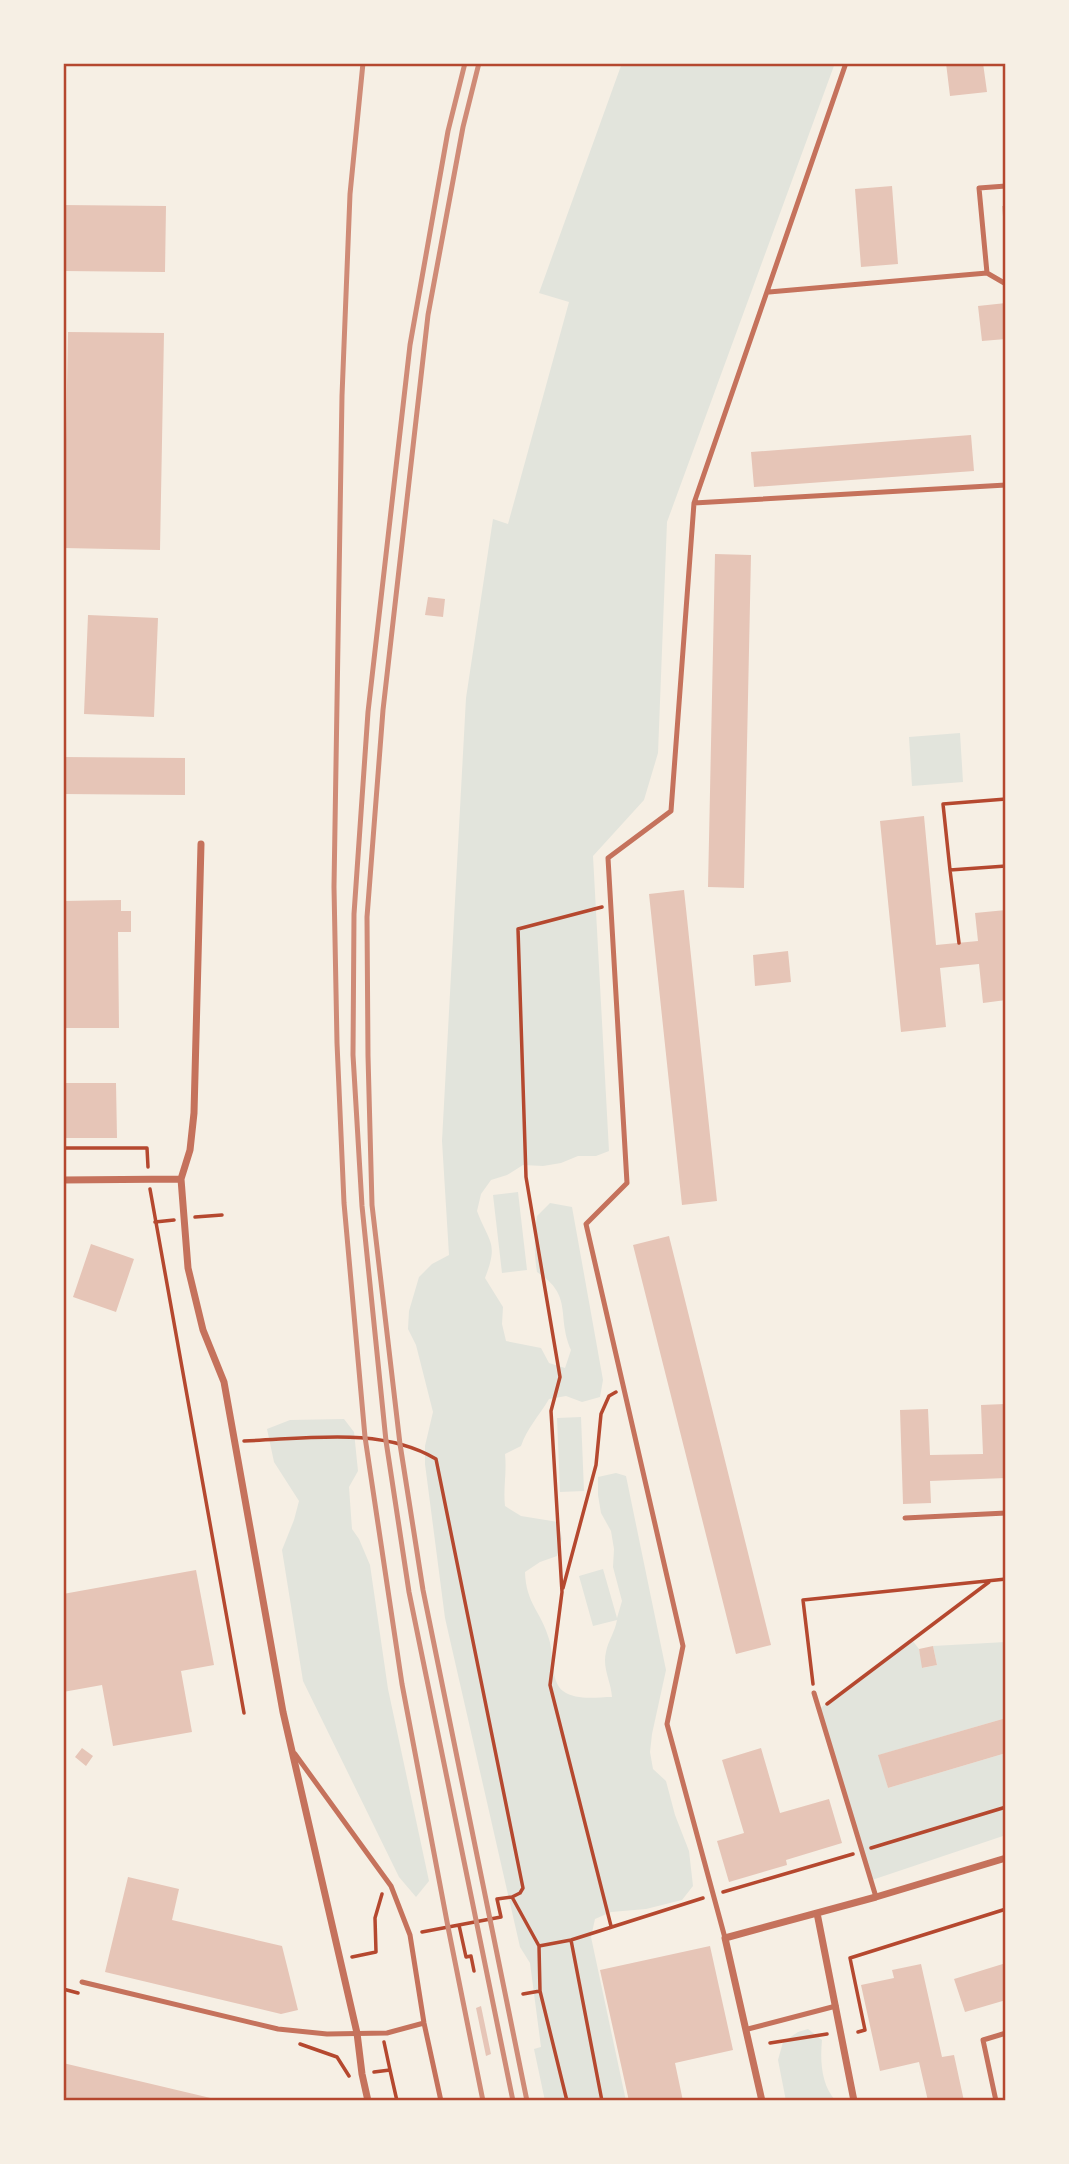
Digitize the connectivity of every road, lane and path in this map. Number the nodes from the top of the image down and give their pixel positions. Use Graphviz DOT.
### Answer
graph roads {
  1 [pos="846,63"];
  2 [pos="1006,186"];
  3 [pos="987,273"];
  4 [pos="1006,284"];
  5 [pos="769,292"];
  6 [pos="1006,485"];
  7 [pos="694,503"];
  8 [pos="1006,799"];
  9 [pos="201,844"];
  10 [pos="1006,866"];
  11 [pos="950,870"];
  12 [pos="611,905"];
  13 [pos="959,943"];
  14 [pos="63,1148"];
  15 [pos="181,1179"];
  16 [pos="63,1180"];
  17 [pos="150,1180"];
  18 [pos="623,1387"];
  19 [pos="233,1442"];
  20 [pos="1006,1513"];
  21 [pos="905,1517"];
  22 [pos="1006,1579"];
  23 [pos="991,1581"];
  24 [pos="562,1592"];
  25 [pos="814,1693"];
  26 [pos="819,1709"];
  27 [pos="244,1713"];
  28 [pos="293,1752"];
  29 [pos="1006,1858"];
  30 [pos="391,1886"];
  31 [pos="713,1895"];
  32 [pos="512,1896"];
  33 [pos="876,1897"];
  34 [pos="1006,1909"];
  35 [pos="817,1913"];
  36 [pos="459,1925"];
  37 [pos="611,1926"];
  38 [pos="422,1932"];
  39 [pos="725,1938"];
  40 [pos="571,1940"];
  41 [pos="538,1946"];
  42 [pos="340,1960"];
  43 [pos="474,1971"];
  44 [pos="82,1982"];
  45 [pos="540,1991"];
  46 [pos="523,1994"];
  47 [pos="836,2006"];
  48 [pos="424,2023"];
  49 [pos="748,2029"];
  50 [pos="858,2032"];
  51 [pos="358,2033"];
  52 [pos="1006,2033"];
  53 [pos="827,2034"];
  54 [pos="770,2043"];
  55 [pos="390,2070"];
  56 [pos="368,2101"];
  57 [pos="397,2101"];
  58 [pos="441,2101"];
  59 [pos="567,2101"];
  60 [pos="601,2101"];
  61 [pos="762,2101"];
  62 [pos="854,2101"];
  63 [pos="996,2101"];
  1 -- 5 [label="lane"];
  2 -- 3 [label="lane"];
  3 -- 4 [label="lane"];
  3 -- 5 [label="lane"];
  5 -- 7 [label="lane"];
  6 -- 7 [label="lane"];
  7 -- 12 [label="lane"];
  8 -- 11 [label="path"];
  9 -- 15 [label="street"];
  10 -- 11 [label="path"];
  11 -- 13 [label="path"];
  12 -- 18 [label="lane"];
  12 -- 24 [label="path"];
  14 -- 17 [label="path"];
  15 -- 17 [label="street"];
  15 -- 19 [label="street"];
  16 -- 17 [label="street"];
  17 -- 27 [label="path"];
  18 -- 24 [label="path"];
  18 -- 31 [label="lane"];
  19 -- 28 [label="street"];
  19 -- 32 [label="path"];
  20 -- 21 [label="lane"];
  22 -- 23 [label="path"];
  23 -- 25 [label="path"];
  23 -- 26 [label="path"];
  24 -- 37 [label="path"];
  25 -- 26 [label="lane"];
  26 -- 33 [label="lane"];
  28 -- 30 [label="lane"];
  28 -- 42 [label="street"];
  29 -- 33 [label="street"];
  30 -- 42 [label="path"];
  30 -- 48 [label="lane"];
  31 -- 37 [label="path"];
  31 -- 39 [label="lane"];
  32 -- 36 [label="path"];
  32 -- 41 [label="path"];
  33 -- 35 [label="street"];
  34 -- 50 [label="path"];
  35 -- 39 [label="street"];
  35 -- 47 [label="street"];
  36 -- 38 [label="path"];
  36 -- 43 [label="path"];
  37 -- 40 [label="path"];
  39 -- 49 [label="street"];
  40 -- 41 [label="path"];
  40 -- 60 [label="path"];
  41 -- 45 [label="path"];
  42 -- 51 [label="street"];
  44 -- 51 [label="lane"];
  45 -- 46 [label="path"];
  45 -- 59 [label="path"];
  47 -- 49 [label="lane"];
  47 -- 62 [label="street"];
  48 -- 51 [label="lane"];
  48 -- 58 [label="lane"];
  49 -- 61 [label="street"];
  51 -- 56 [label="street"];
  52 -- 63 [label="lane"];
  53 -- 54 [label="path"];
  55 -- 57 [label="path"];
}
